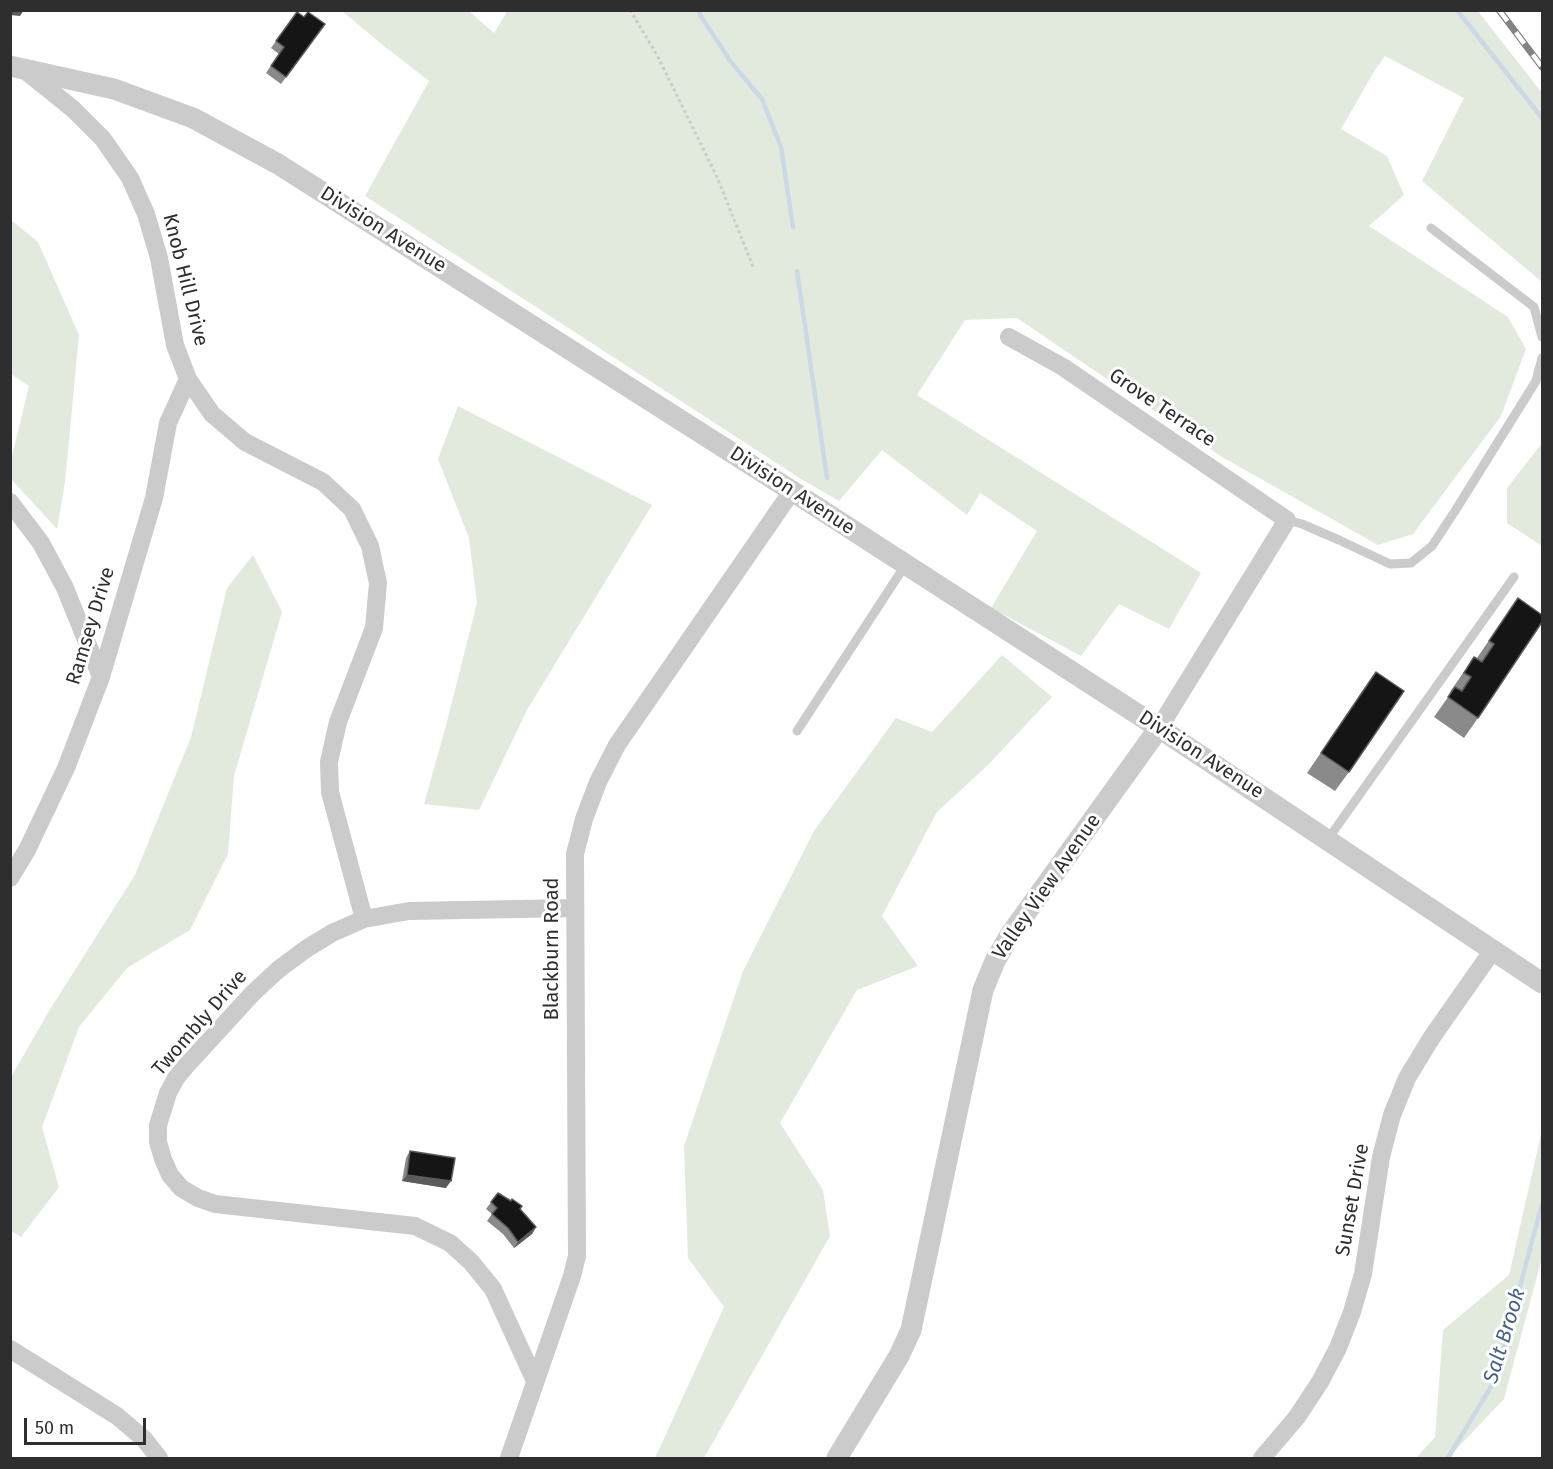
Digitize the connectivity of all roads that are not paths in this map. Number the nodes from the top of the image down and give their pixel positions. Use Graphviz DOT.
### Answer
graph roads {
  1 [pos="16,67"];
  2 [pos="1431,228"];
  3 [pos="1009,337"];
  4 [pos="1542,337"];
  5 [pos="1542,358"];
  6 [pos="188,380"];
  7 [pos="792,491"];
  8 [pos="10,502"];
  9 [pos="1287,520"];
  10 [pos="906,564"];
  11 [pos="1514,577"];
  12 [pos="101,677"];
  13 [pos="1159,728"];
  14 [pos="797,731"];
  15 [pos="1328,839"];
  16 [pos="10,878"];
  17 [pos="574,908"];
  18 [pos="364,919"];
  19 [pos="1493,950"];
  20 [pos="1542,982"];
  21 [pos="10,1349"];
  22 [pos="535,1381"];
  23 [pos="159,1458"];
  24 [pos="509,1458"];
  25 [pos="837,1458"];
  26 [pos="1262,1458"];
  1 -- 6 [label="street, Knob Hill Drive"];
  1 -- 7 [label="street, Division Avenue"];
  2 -- 4 [label="lane"];
  3 -- 9 [label="street, Grove Terrace"];
  5 -- 9 [label="lane"];
  6 -- 12 [label="street, Ramsey Drive"];
  6 -- 18 [label="street, Knob Hill Drive"];
  7 -- 10 [label="street, Division Avenue"];
  7 -- 17 [label="street, Blackburn Road"];
  8 -- 12 [label="street"];
  9 -- 13 [label="street, Valley View Avenue"];
  10 -- 13 [label="street, Division Avenue"];
  10 -- 14 [label="lane"];
  11 -- 15 [label="lane"];
  12 -- 16 [label="street, Ramsey Drive"];
  13 -- 15 [label="street, Division Avenue"];
  13 -- 25 [label="street, Valley View Avenue"];
  15 -- 19 [label="street, Division Avenue"];
  17 -- 18 [label="street, Twombly Drive"];
  17 -- 22 [label="street, Blackburn Road"];
  18 -- 22 [label="street, Twombly Drive"];
  19 -- 20 [label="street, Division Avenue"];
  19 -- 26 [label="street, Sunset Drive"];
  21 -- 23 [label="street"];
  22 -- 24 [label="street, Blackburn Road"];
}
